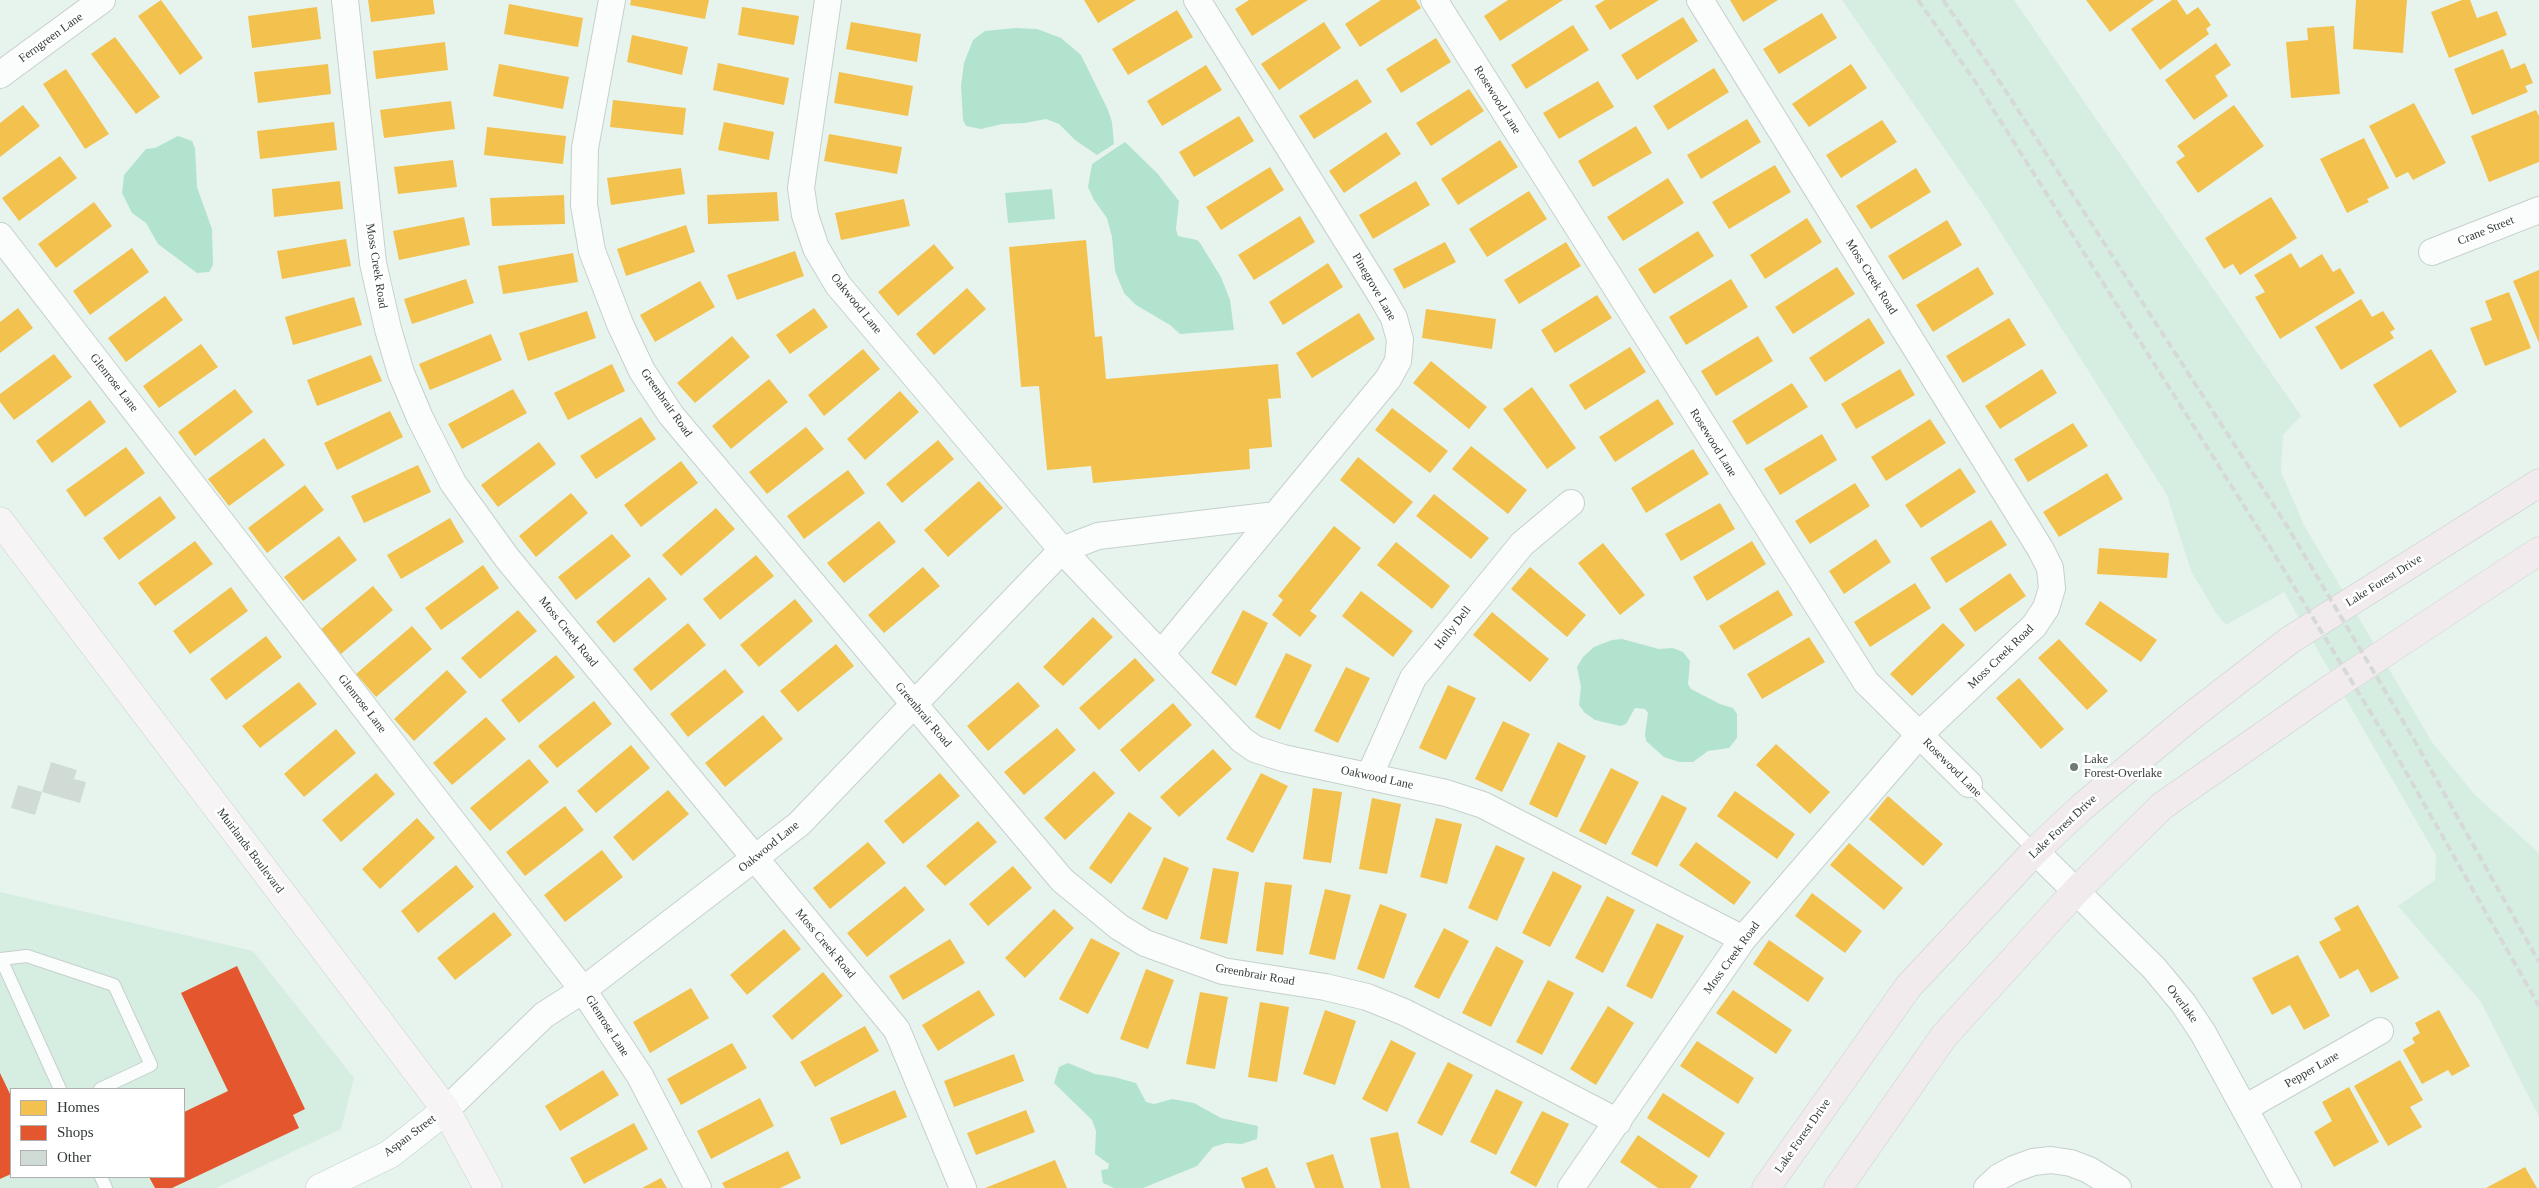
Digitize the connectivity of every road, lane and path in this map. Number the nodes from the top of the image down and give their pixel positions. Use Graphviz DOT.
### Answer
graph roads {
  1 [pos="102,0"];
  2 [pos="345,0"];
  3 [pos="612,0"];
  4 [pos="828,0"];
  5 [pos="1197,0"];
  6 [pos="1434,0"];
  7 [pos="1700,0"];
  8 [pos="0,75"];
  9 [pos="2539,210"];
  10 [pos="0,236"];
  11 [pos="2432,252"];
  12 [pos="2539,482"];
  13 [pos="1571,503"];
  14 [pos="1276,515"];
  15 [pos="0,521"];
  16 [pos="1062,550"];
  17 [pos="2539,551"];
  18 [pos="1161,654"];
  19 [pos="914,705"];
  20 [pos="1919,735"];
  21 [pos="1369,777"];
  22 [pos="1969,784"];
  23 [pos="2036,851"];
  24 [pos="755,860"];
  25 [pos="2076,891"];
  26 [pos="1743,938"];
  27 [pos="583,990"];
  28 [pos="2380,1031"];
  29 [pos="60,1088"];
  30 [pos="102,1088"];
  31 [pos="2244,1108"];
  32 [pos="446,1110"];
  33 [pos="1618,1122"];
  34 [pos="320,1188"];
  35 [pos="488,1188"];
  36 [pos="698,1188"];
  37 [pos="963,1188"];
  38 [pos="1571,1188"];
  39 [pos="1766,1188"];
  40 [pos="1838,1188"];
  41 [pos="1987,1188"];
  42 [pos="2118,1188"];
  43 [pos="2288,1188"];
  1 -- 8 [label="street, Ferngreen Lane"];
  2 -- 24 [label="street, Moss Creek Road"];
  3 -- 19 [label="street, Greenbrair Road"];
  4 -- 16 [label="street, Oakwood Lane"];
  5 -- 14 [label="street, Pinegrove Lane"];
  6 -- 20 [label="street, Rosewood Lane"];
  7 -- 20 [label="street, Moss Creek Road"];
  9 -- 11 [label="street, Crane Street"];
  10 -- 27 [label="street, Glenrose Lane"];
  12 -- 23 [label="main road, Lake Forest Drive"];
  13 -- 21 [label="street, Holly Dell"];
  14 -- 16 [label="street"];
  14 -- 18 [label="street, Pinegrove Lane"];
  15 -- 32 [label="main road, Muirlands Boulevard"];
  16 -- 18 [label="street, Oakwood Lane"];
  16 -- 19 [label="street, Oakwood Lane"];
  17 -- 25 [label="main road"];
  18 -- 21 [label="street, Oakwood Lane"];
  19 -- 24 [label="street, Oakwood Lane"];
  19 -- 33 [label="street, Greenbrair Road"];
  20 -- 22 [label="street, Rosewood Lane"];
  20 -- 26 [label="street, Moss Creek Road"];
  21 -- 26 [label="street, Oakwood Lane"];
  22 -- 23 [label="lane, Rosewood Lane"];
  23 -- 25 [label="street, Overlake"];
  23 -- 39 [label="main road, Lake Forest Drive"];
  24 -- 27 [label="street, Oakwood Lane"];
  24 -- 37 [label="street, Moss Creek Road"];
  25 -- 31 [label="street, Overlake"];
  25 -- 40 [label="main road"];
  26 -- 33 [label="street, Moss Creek Road"];
  27 -- 32 [label="street, Oakwood Lane"];
  27 -- 36 [label="street, Glenrose Lane"];
  28 -- 31 [label="street, Pepper Lane"];
  29 -- 30 [label="lane"];
  31 -- 43 [label="street, Overlake"];
  32 -- 34 [label="street, Aspan Street"];
  32 -- 35 [label="main road, Muirlands Boulevard"];
  33 -- 38 [label="street, Moss Creek Road"];
  41 -- 42 [label="street"];
}
